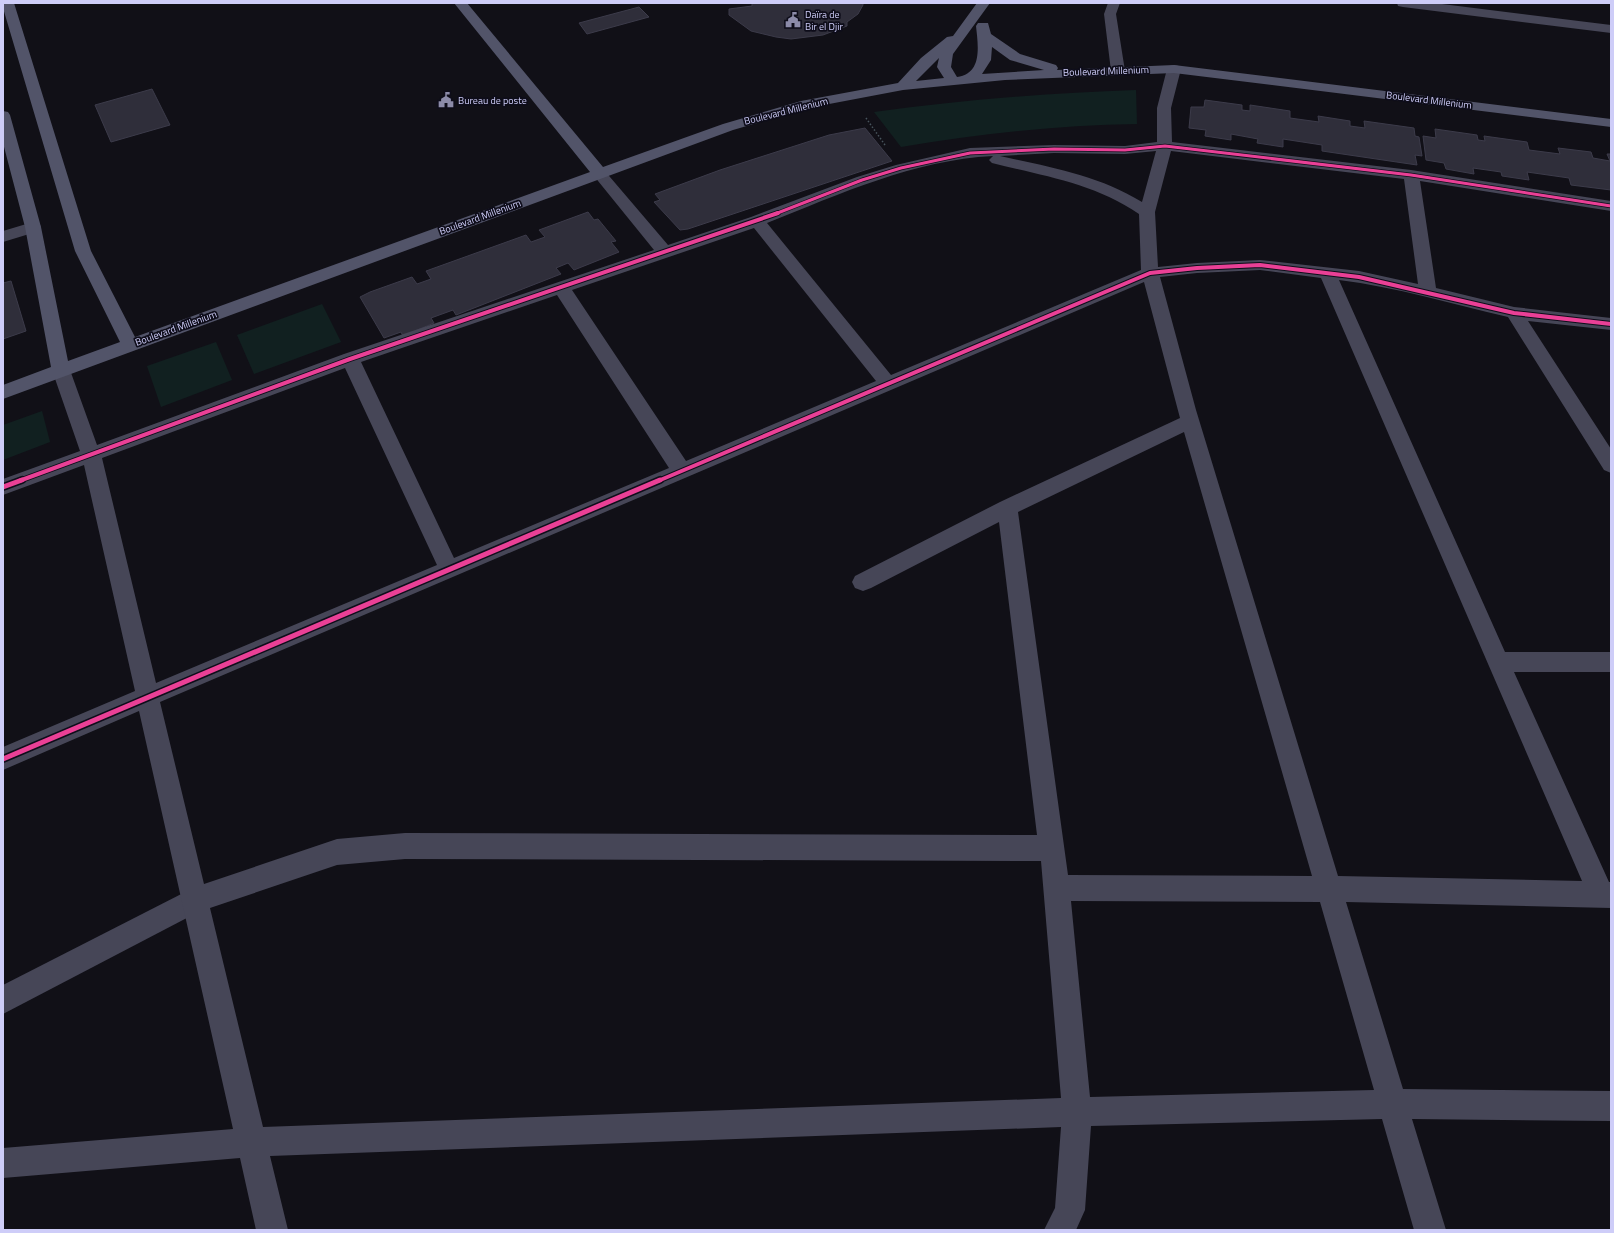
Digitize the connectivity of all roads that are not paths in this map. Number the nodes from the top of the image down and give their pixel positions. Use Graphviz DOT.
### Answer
graph roads {
  1 [pos="8,3"];
  2 [pos="460,3"];
  3 [pos="1114,3"];
  4 [pos="1403,3"];
  5 [pos="1494,3"];
  6 [pos="983,5"];
  7 [pos="1505,16"];
  8 [pos="1611,29"];
  9 [pos="960,34"];
  10 [pos="984,36"];
  11 [pos="1174,69"];
  12 [pos="1118,71"];
  13 [pos="1080,72"];
  14 [pos="970,78"];
  15 [pos="952,80"];
  16 [pos="903,86"];
  17 [pos="3,115"];
  18 [pos="1611,123"];
  19 [pos="1165,146"];
  20 [pos="970,153"];
  21 [pos="599,173"];
  22 [pos="1410,175"];
  23 [pos="1611,206"];
  24 [pos="1148,212"];
  25 [pos="757,220"];
  26 [pos="33,227"];
  27 [pos="3,237"];
  28 [pos="665,252"];
  29 [pos="1150,273"];
  30 [pos="1327,273"];
  31 [pos="561,287"];
  32 [pos="1428,292"];
  33 [pos="1514,313"];
  34 [pos="1611,324"];
  35 [pos="130,345"];
  36 [pos="350,359"];
  37 [pos="61,370"];
  38 [pos="888,384"];
  39 [pos="3,392"];
  40 [pos="1190,421"];
  41 [pos="91,455"];
  42 [pos="1611,465"];
  43 [pos="682,471"];
  44 [pos="3,487"];
  45 [pos="1007,508"];
  46 [pos="449,569"];
  47 [pos="863,582"];
  48 [pos="1500,662"];
  49 [pos="1611,662"];
  50 [pos="147,696"];
  51 [pos="3,759"];
  52 [pos="1052,848"];
  53 [pos="1057,888"];
  54 [pos="1329,889"];
  55 [pos="1606,895"];
  56 [pos="195,900"];
  57 [pos="3,1000"];
  58 [pos="1393,1104"];
  59 [pos="1611,1106"];
  60 [pos="1077,1112"];
  61 [pos="252,1142"];
  62 [pos="3,1163"];
  63 [pos="272,1230"];
  64 [pos="1060,1230"];
  65 [pos="1430,1230"];
  1 -- 35 [label="main road"];
  2 -- 21 [label="main road"];
  3 -- 12 [label="street"];
  4 -- 7 [label="street"];
  5 -- 7 [label="street"];
  6 -- 9 [label="main road"];
  6 -- 10 [label="main road"];
  7 -- 8 [label="street"];
  9 -- 15 [label="main road"];
  9 -- 16 [label="main road"];
  10 -- 13 [label="main road"];
  10 -- 14 [label="main road"];
  11 -- 12 [label="main road, Boulevard Millenium"];
  11 -- 18 [label="main road, Boulevard Millenium"];
  11 -- 19 [label="street"];
  12 -- 13 [label="main road, Boulevard Millenium"];
  13 -- 14 [label="main road, Boulevard Millenium"];
  14 -- 15 [label="main road, Boulevard Millenium"];
  15 -- 16 [label="main road, Boulevard Millenium"];
  16 -- 21 [label="main road, Boulevard Millenium"];
  17 -- 26 [label="main road"];
  19 -- 20 [label="street"];
  19 -- 22 [label="street"];
  19 -- 24 [label="street"];
  20 -- 24 [label="street"];
  20 -- 25 [label="street"];
  21 -- 28 [label="street"];
  21 -- 35 [label="main road, Boulevard Millenium"];
  22 -- 23 [label="street"];
  22 -- 32 [label="street"];
  24 -- 29 [label="street"];
  25 -- 28 [label="street"];
  25 -- 38 [label="street"];
  26 -- 27 [label="street"];
  26 -- 37 [label="main road"];
  28 -- 31 [label="street"];
  29 -- 30 [label="street"];
  29 -- 38 [label="street"];
  29 -- 40 [label="street"];
  30 -- 32 [label="street"];
  30 -- 48 [label="street"];
  31 -- 36 [label="street"];
  31 -- 43 [label="street"];
  32 -- 33 [label="street"];
  33 -- 34 [label="street"];
  33 -- 42 [label="street"];
  35 -- 37 [label="main road, Boulevard Millenium"];
  36 -- 41 [label="street"];
  36 -- 46 [label="street"];
  37 -- 39 [label="main road, Boulevard Millenium"];
  37 -- 41 [label="street"];
  38 -- 43 [label="street"];
  40 -- 45 [label="street"];
  40 -- 54 [label="street"];
  41 -- 44 [label="street"];
  41 -- 50 [label="street"];
  43 -- 46 [label="street"];
  45 -- 47 [label="street"];
  45 -- 52 [label="street"];
  46 -- 50 [label="street"];
  48 -- 49 [label="street"];
  48 -- 55 [label="street"];
  50 -- 51 [label="street"];
  50 -- 56 [label="street"];
  52 -- 53 [label="street"];
  52 -- 56 [label="street"];
  53 -- 54 [label="street"];
  53 -- 60 [label="street"];
  54 -- 55 [label="street"];
  54 -- 58 [label="street"];
  56 -- 57 [label="street"];
  56 -- 61 [label="street"];
  58 -- 59 [label="street"];
  58 -- 60 [label="street"];
  58 -- 65 [label="street"];
  60 -- 61 [label="street"];
  60 -- 64 [label="street"];
  61 -- 62 [label="street"];
  61 -- 63 [label="street"];
}
